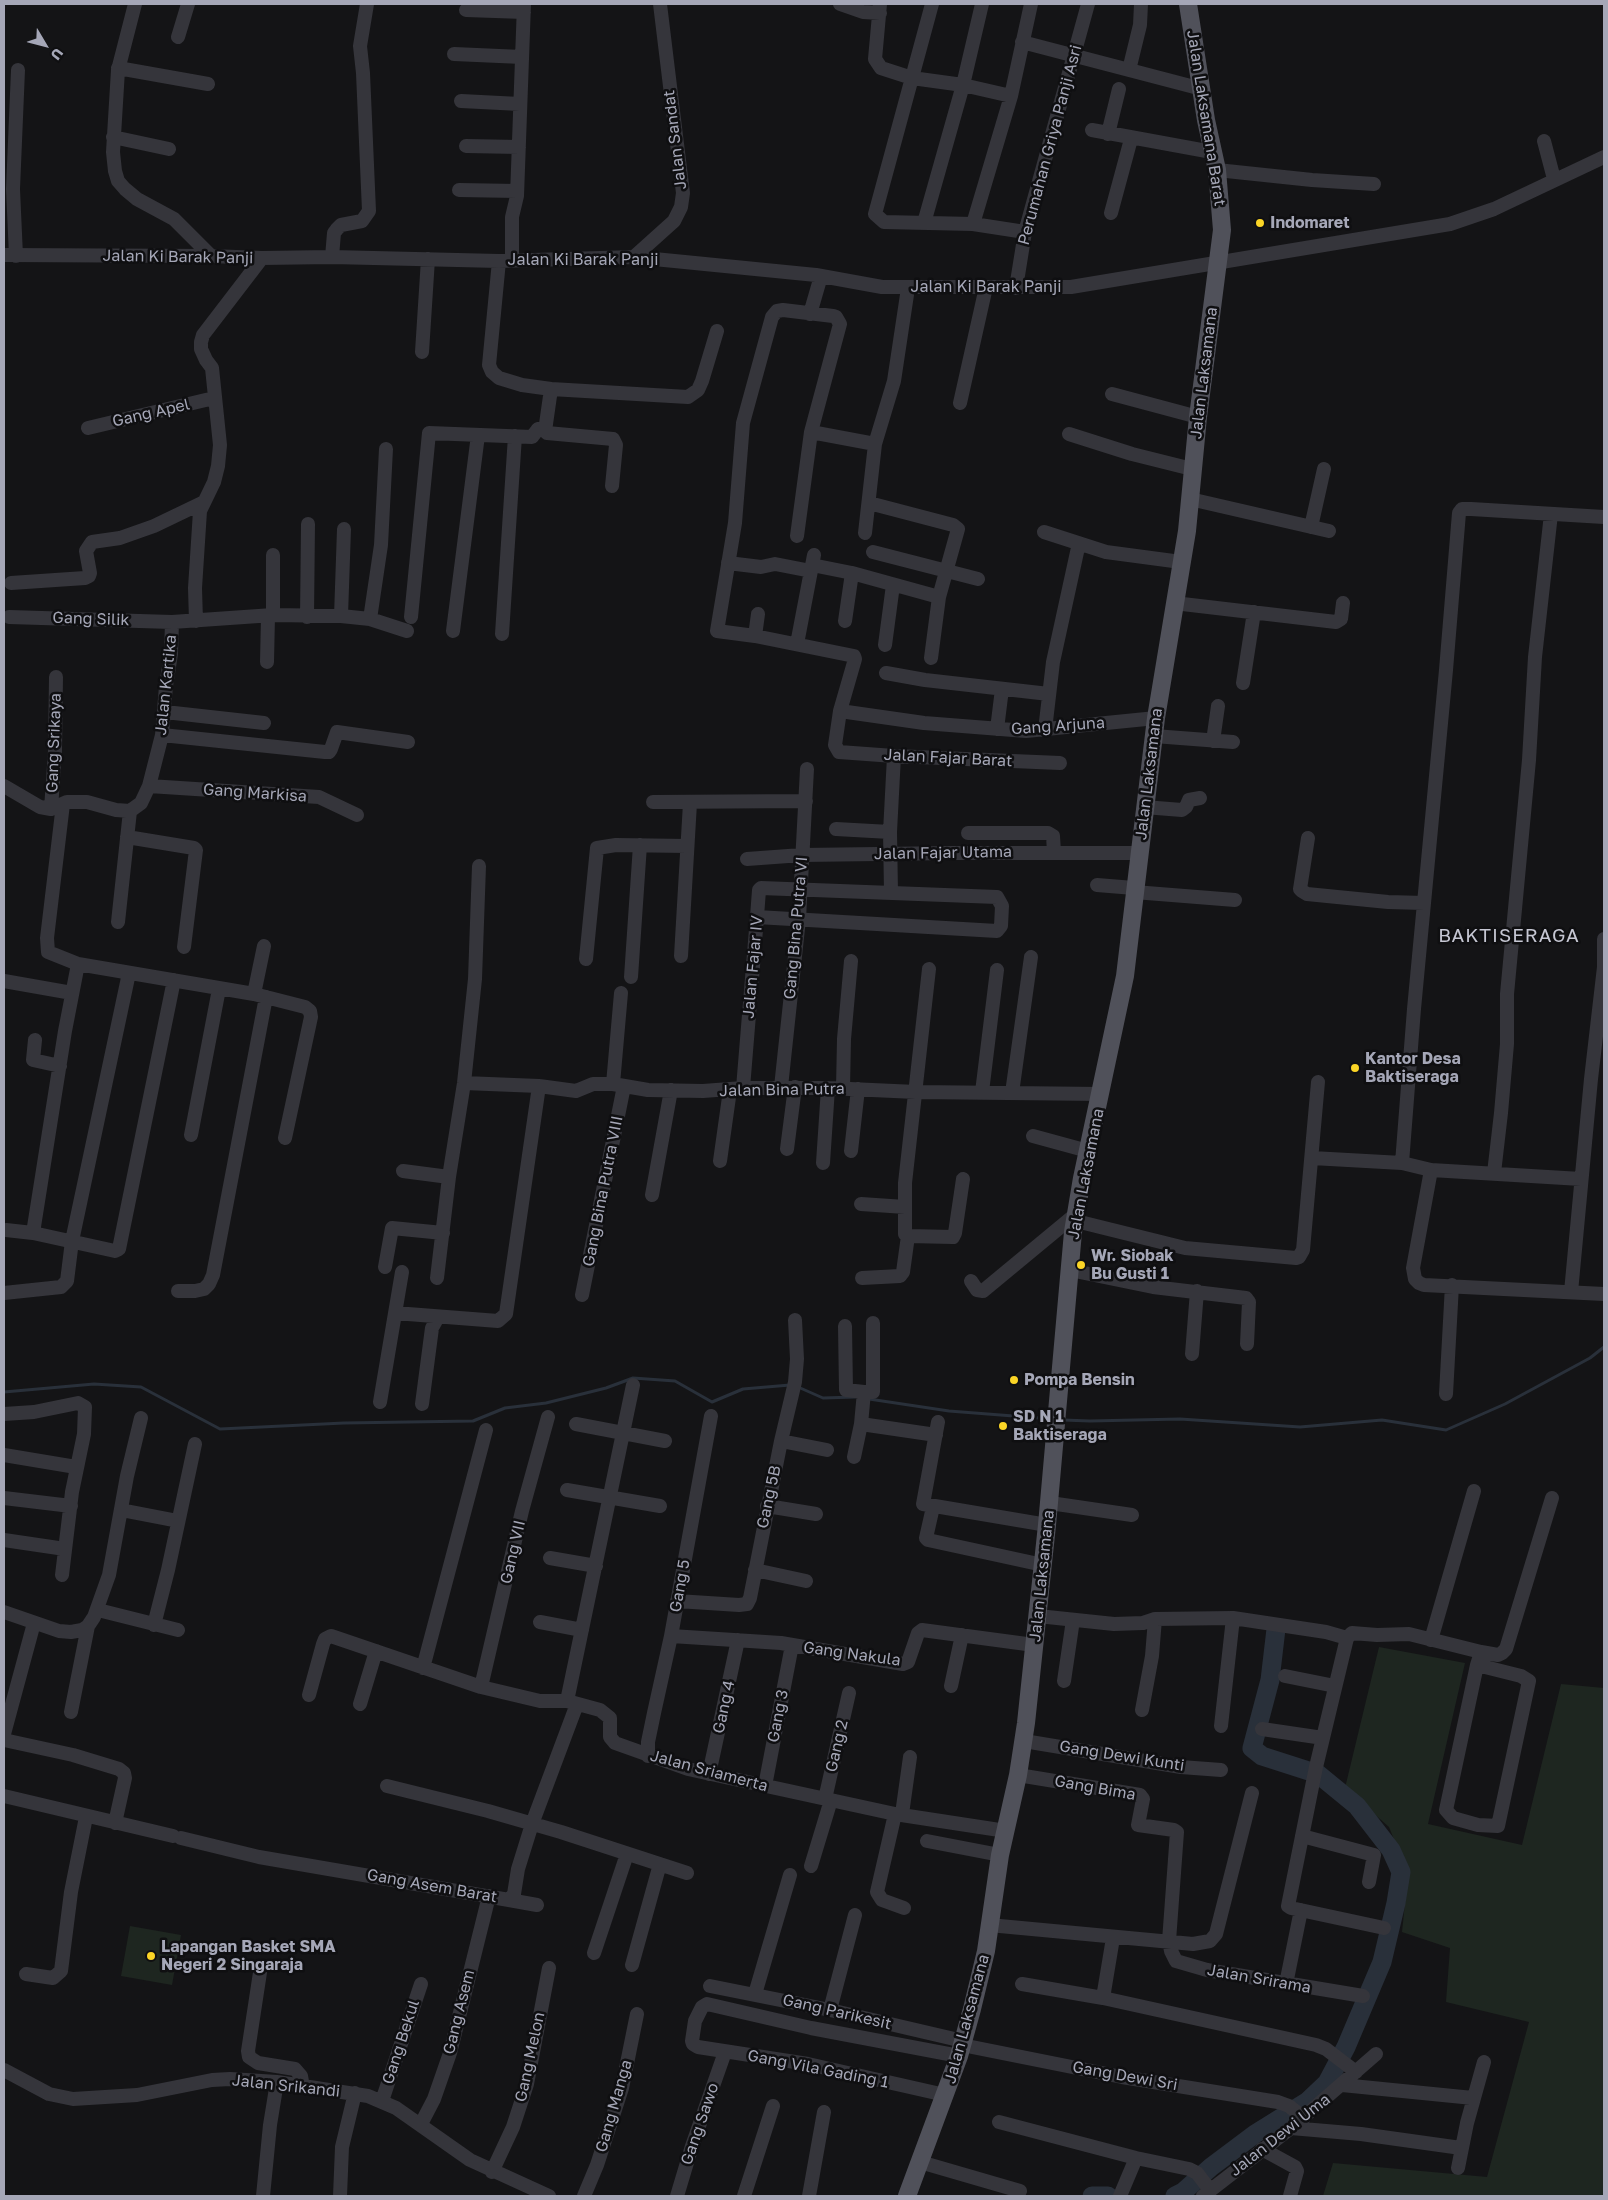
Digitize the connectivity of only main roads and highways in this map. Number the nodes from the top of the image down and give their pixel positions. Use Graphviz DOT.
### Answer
graph roads {
  1 [pos="1188,4"];
  2 [pos="1218,262"];
  3 [pos="907,2196"];
  1 -- 2 [label="main road, Jalan Laksamana Barat"];
  2 -- 3 [label="main road, Jalan Laksamana"];
}
